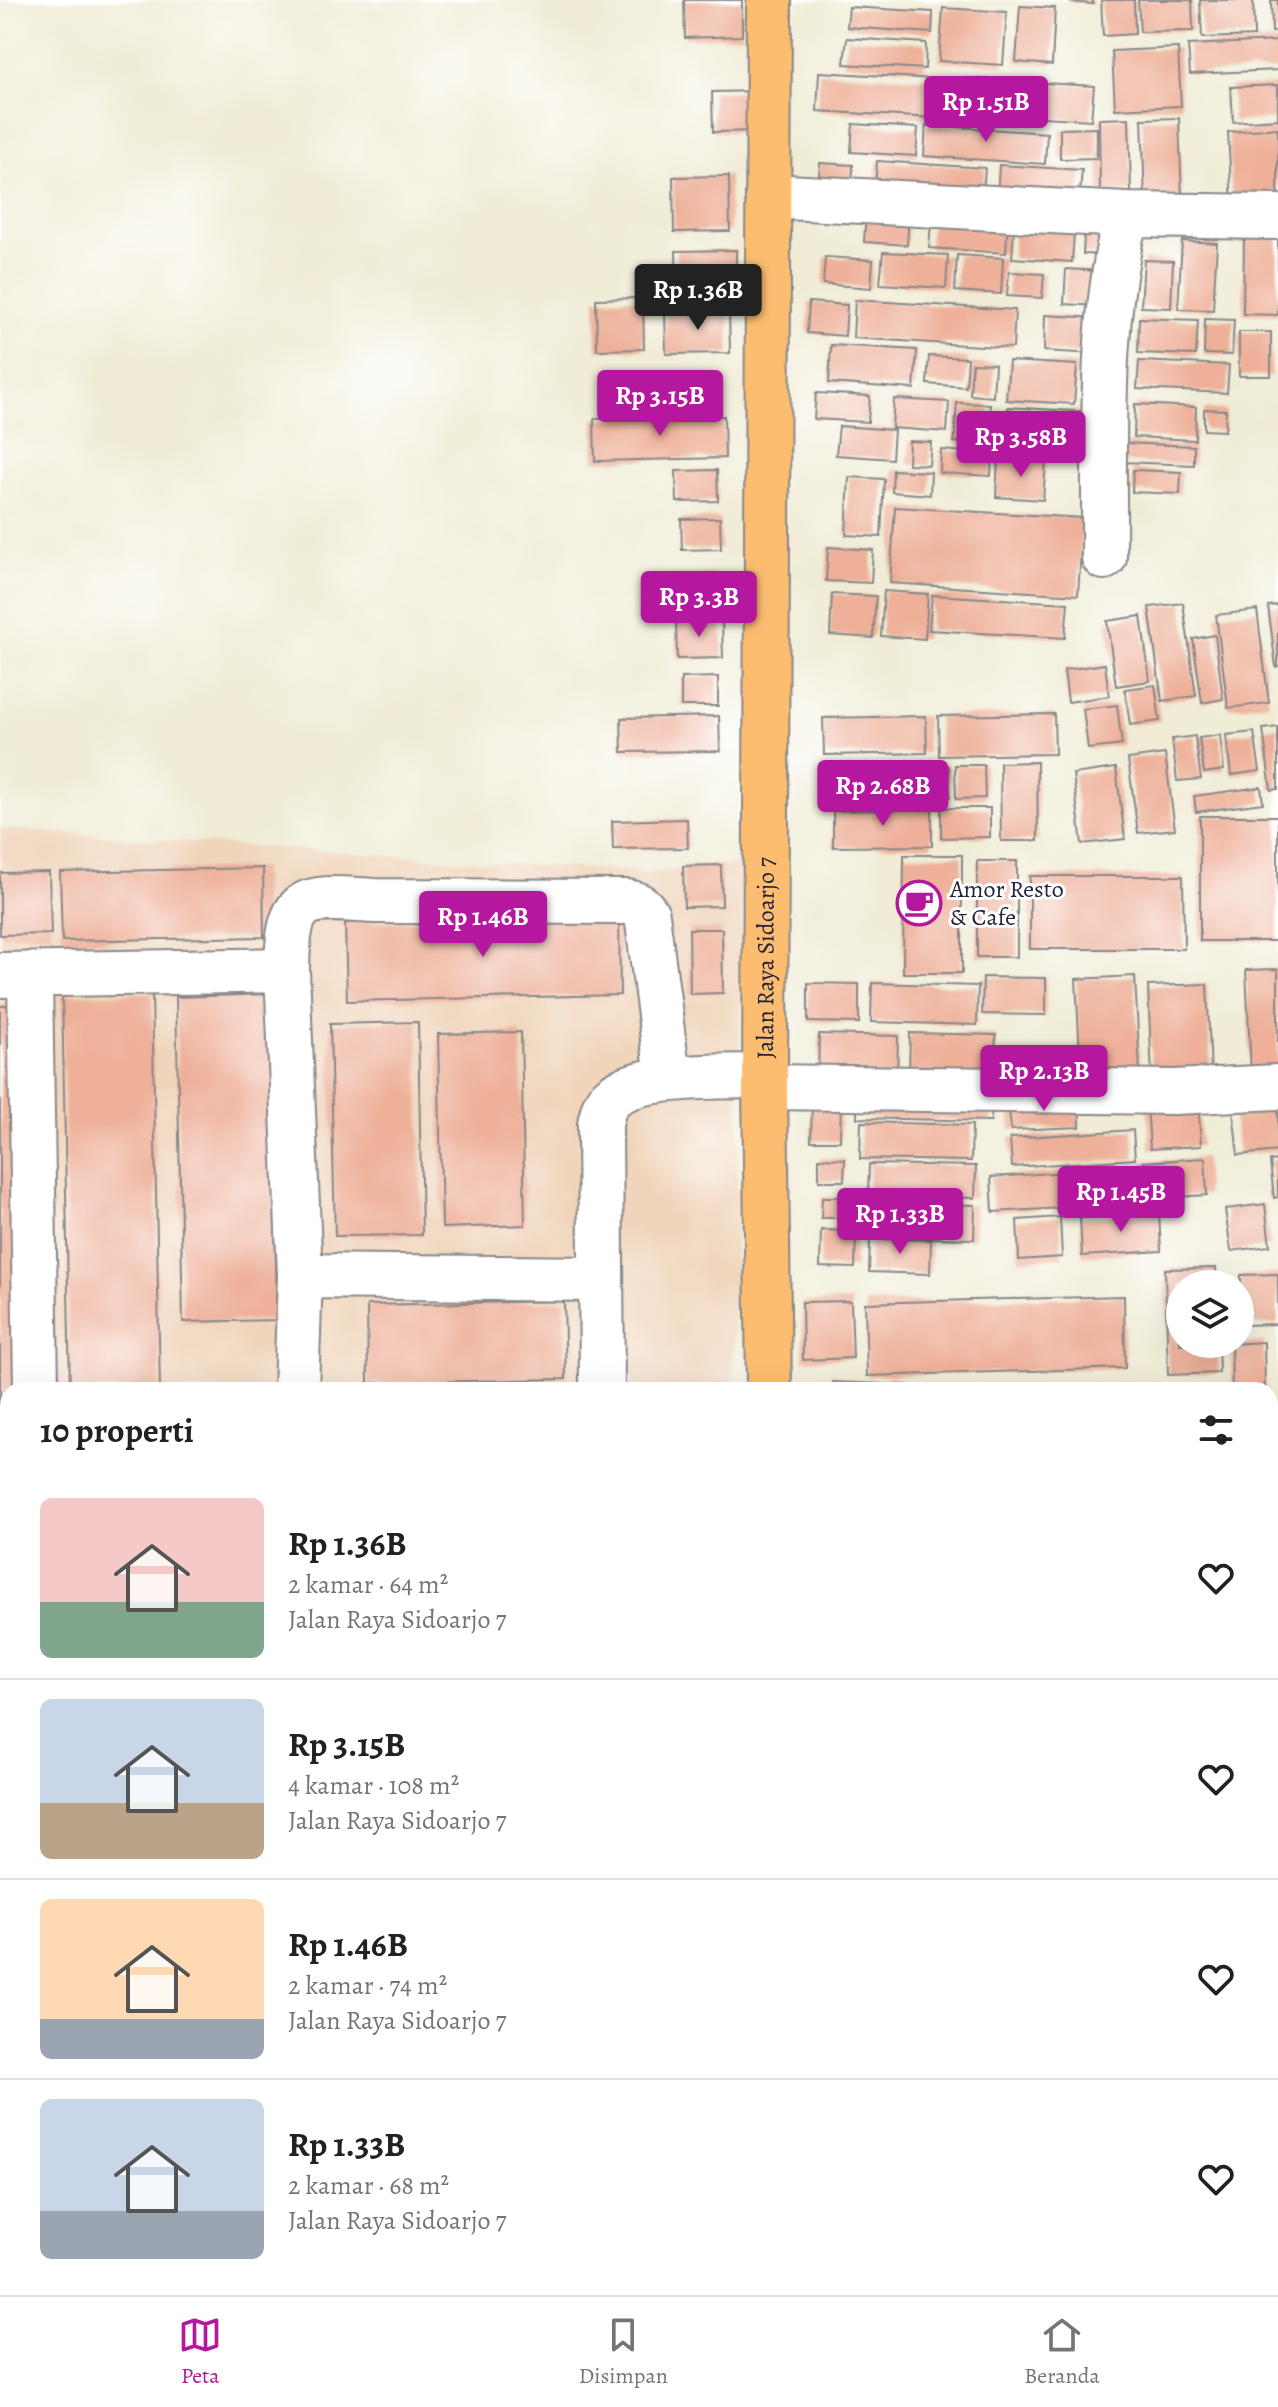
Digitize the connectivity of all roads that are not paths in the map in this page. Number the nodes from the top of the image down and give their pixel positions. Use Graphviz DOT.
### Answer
graph roads {
  1 [pos="769,0"];
  2 [pos="768,196"];
  3 [pos="1126,215"];
  4 [pos="1278,217"];
  5 [pos="1104,557"];
  6 [pos="287,970"];
  7 [pos="15,975"];
  8 [pos="668,1077"];
  9 [pos="765,1082"];
  10 [pos="1278,1087"];
  11 [pos="300,1276"];
  12 [pos="601,1279"];
  13 [pos="36,1382"];
  14 [pos="296,1382"];
  15 [pos="602,1382"];
  16 [pos="769,1382"];
  1 -- 2 [label="main road, Jalan Raya Sidoarjo 7"];
  2 -- 3 [label="street"];
  2 -- 9 [label="main road, Jalan Raya Sidoarjo 7"];
  3 -- 4 [label="street"];
  3 -- 5 [label="street"];
  6 -- 7 [label="street"];
  6 -- 8 [label="street"];
  6 -- 11 [label="street"];
  7 -- 13 [label="street"];
  8 -- 9 [label="street"];
  8 -- 12 [label="street"];
  9 -- 10 [label="street"];
  9 -- 16 [label="main road, Jalan Raya Sidoarjo 7"];
  11 -- 12 [label="street"];
  11 -- 14 [label="street"];
  12 -- 15 [label="street"];
}
